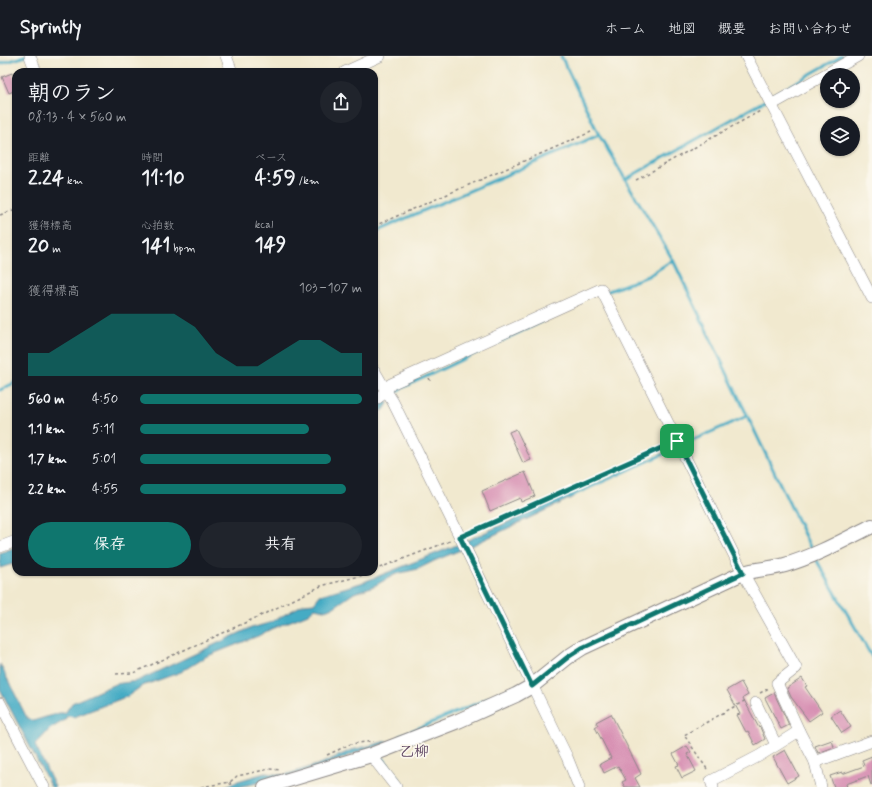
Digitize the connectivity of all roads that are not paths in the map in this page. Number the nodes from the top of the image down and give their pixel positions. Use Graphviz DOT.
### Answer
graph roads {
  1 [pos="226,56"];
  2 [pos="380,56"];
  3 [pos="746,56"];
  4 [pos="858,56"];
  5 [pos="31,58"];
  6 [pos="35,68"];
  7 [pos="230,68"];
  8 [pos="354,68"];
  9 [pos="769,101"];
  10 [pos="872,298"];
  11 [pos="378,377"];
  12 [pos="389,396"];
  13 [pos="378,399"];
  14 [pos="872,526"];
  15 [pos="12,542"];
  16 [pos="0,547"];
  17 [pos="743,573"];
  18 [pos="532,686"];
  19 [pos="754,698"];
  20 [pos="0,703"];
  21 [pos="799,731"];
  22 [pos="872,741"];
  23 [pos="776,746"];
  24 [pos="370,755"];
  25 [pos="815,762"];
  26 [pos="44,787"];
  27 [pos="265,787"];
  28 [pos="396,787"];
  29 [pos="579,787"];
  30 [pos="713,787"];
  31 [pos="821,787"];
  1 -- 7 [label="street"];
  2 -- 8 [label="street"];
  3 -- 9 [label="street"];
  4 -- 9 [label="street"];
  5 -- 6 [label="street"];
  9 -- 10 [label="street"];
  11 -- 12 [label="street"];
  12 -- 13 [label="street"];
  12 -- 17 [label="street"];
  12 -- 18 [label="street"];
  14 -- 17 [label="street"];
  15 -- 16 [label="street"];
  17 -- 18 [label="street"];
  17 -- 21 [label="street"];
  18 -- 24 [label="street"];
  18 -- 29 [label="street"];
  19 -- 23 [label="street"];
  20 -- 26 [label="street"];
  21 -- 23 [label="street"];
  21 -- 25 [label="street"];
  22 -- 25 [label="street"];
  23 -- 30 [label="street"];
  24 -- 27 [label="street"];
  24 -- 28 [label="street"];
  25 -- 31 [label="street"];
}
